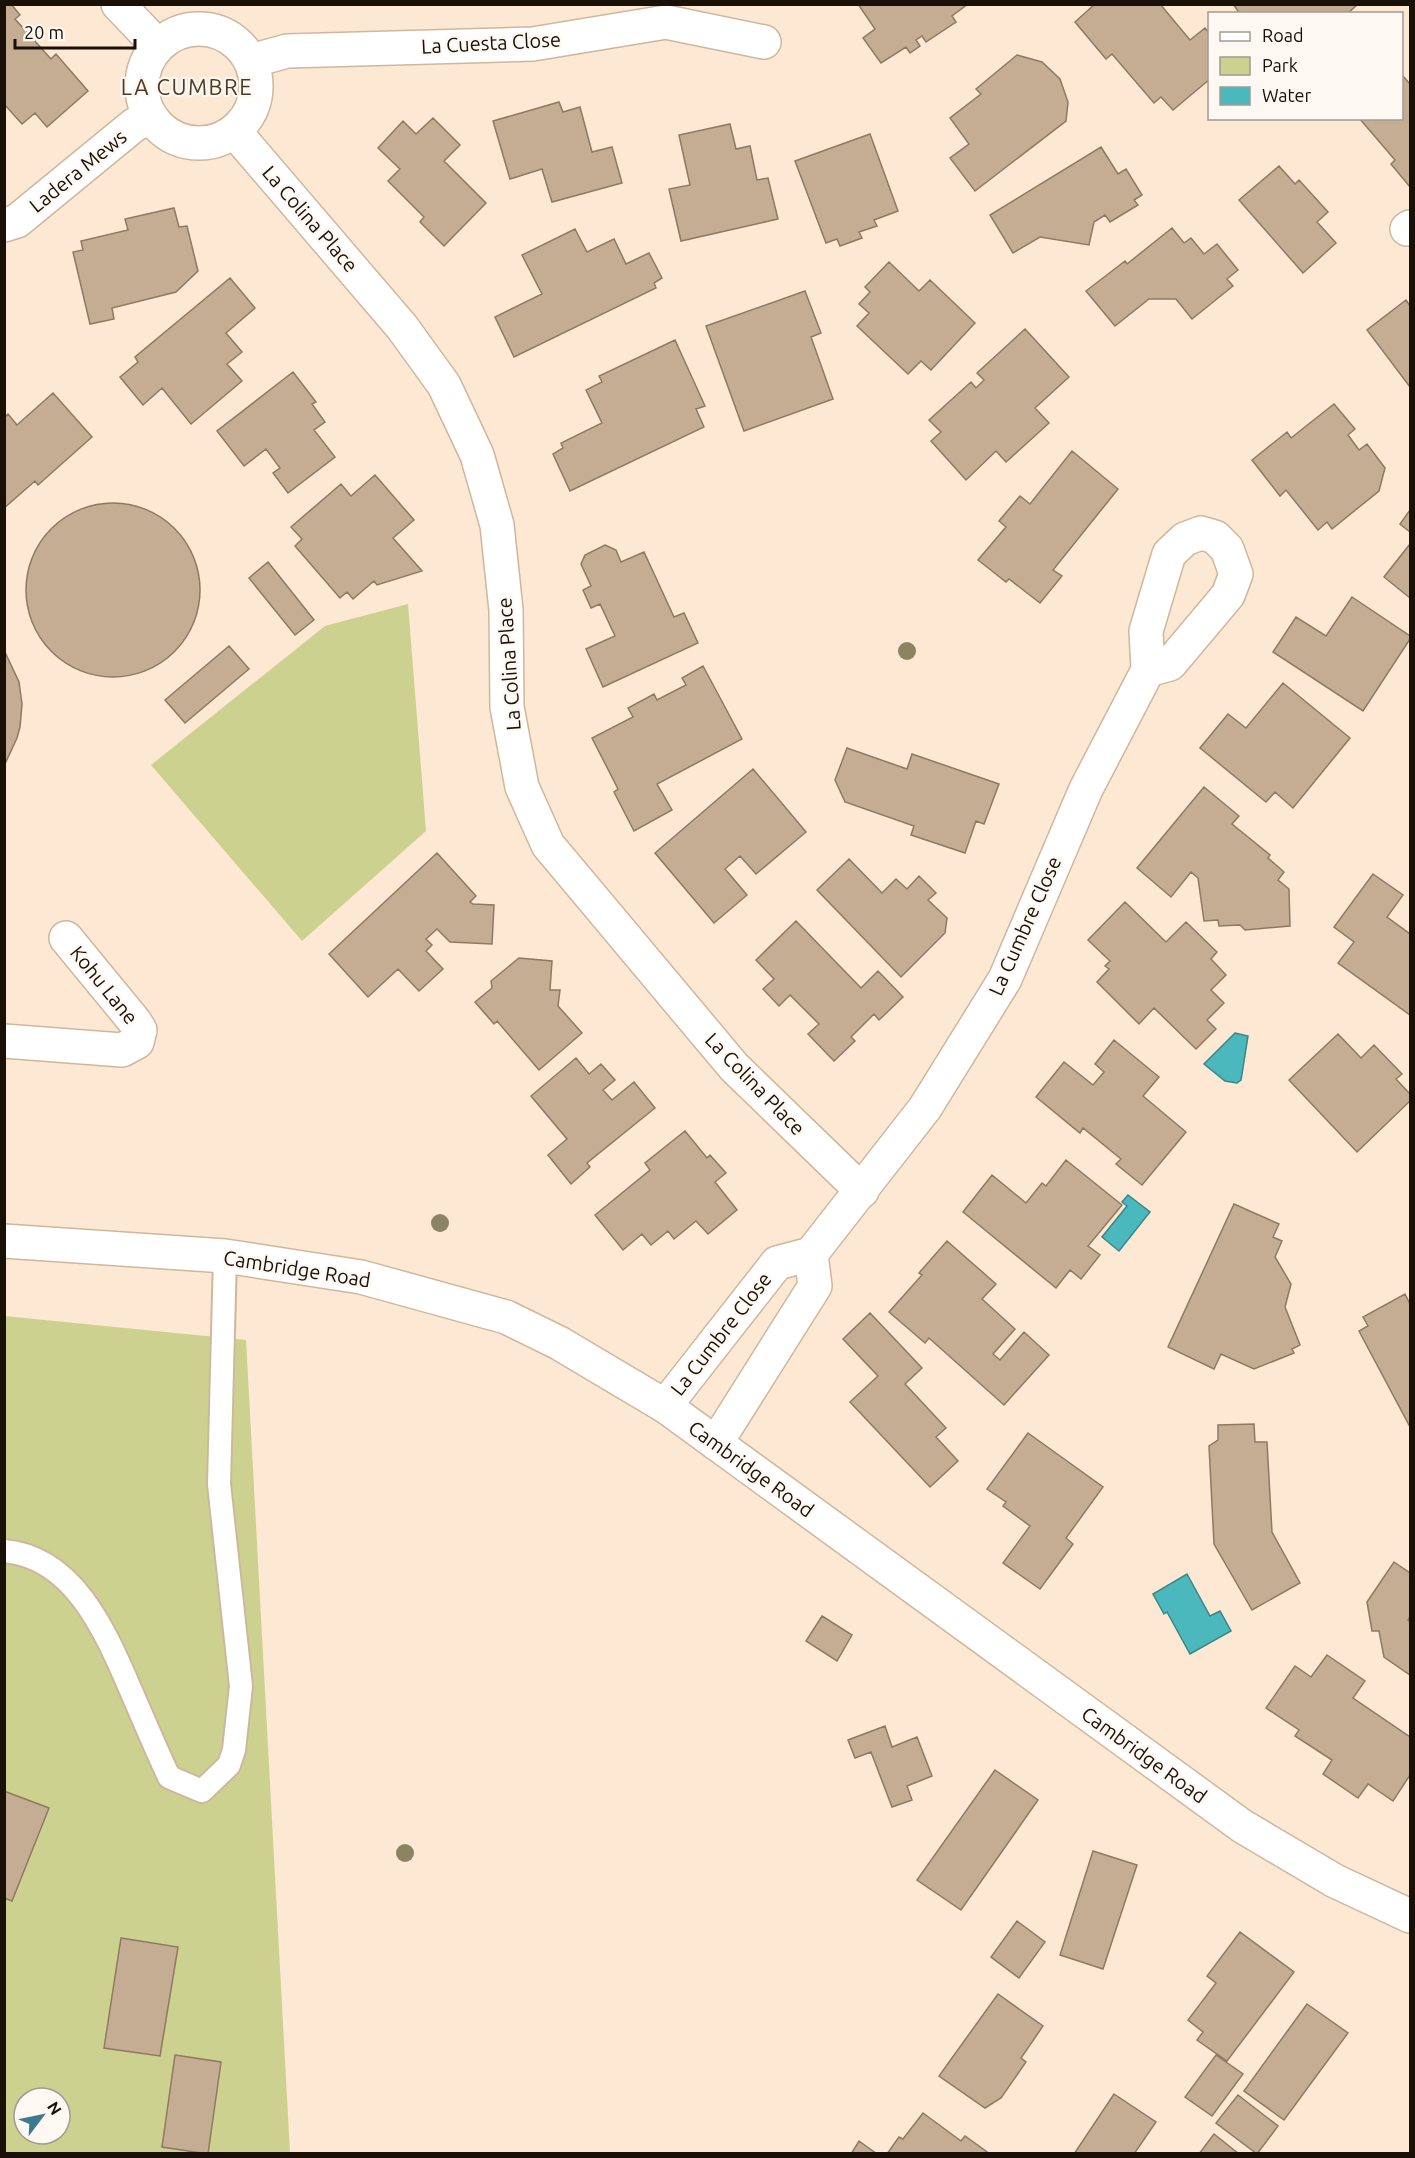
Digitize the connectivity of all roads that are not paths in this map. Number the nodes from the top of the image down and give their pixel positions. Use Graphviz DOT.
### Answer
graph roads {
  1 [pos="118,4"];
  2 [pos="765,42"];
  3 [pos="158,46"];
  4 [pos="251,61"];
  5 [pos="150,117"];
  6 [pos="235,132"];
  7 [pos="4,225"];
  8 [pos="1148,670"];
  9 [pos="66,938"];
  10 [pos="4,1041"];
  11 [pos="862,1191"];
  12 [pos="4,1241"];
  13 [pos="811,1254"];
  14 [pos="225,1256"];
  15 [pos="665,1406"];
  16 [pos="716,1443"];
  17 [pos="4,1551"];
  18 [pos="1410,1916"];
  1 -- 3 [label="street"];
  2 -- 4 [label="street, La Cuesta Close"];
  3 -- 4 [label="street"];
  3 -- 5 [label="street"];
  4 -- 6 [label="street"];
  5 -- 6 [label="street"];
  5 -- 7 [label="street, Ladera Mews"];
  6 -- 11 [label="street, La Colina Place"];
  8 -- 11 [label="street, La Cumbre Close"];
  9 -- 10 [label="street, Kohu Lane"];
  11 -- 13 [label="street, La Cumbre Close"];
  12 -- 14 [label="street, Cambridge Road"];
  13 -- 15 [label="street, La Cumbre Close"];
  13 -- 16 [label="street"];
  14 -- 15 [label="street, Cambridge Road"];
  14 -- 17 [label="lane"];
  15 -- 16 [label="street, Cambridge Road"];
  16 -- 18 [label="street, Cambridge Road"];
}
